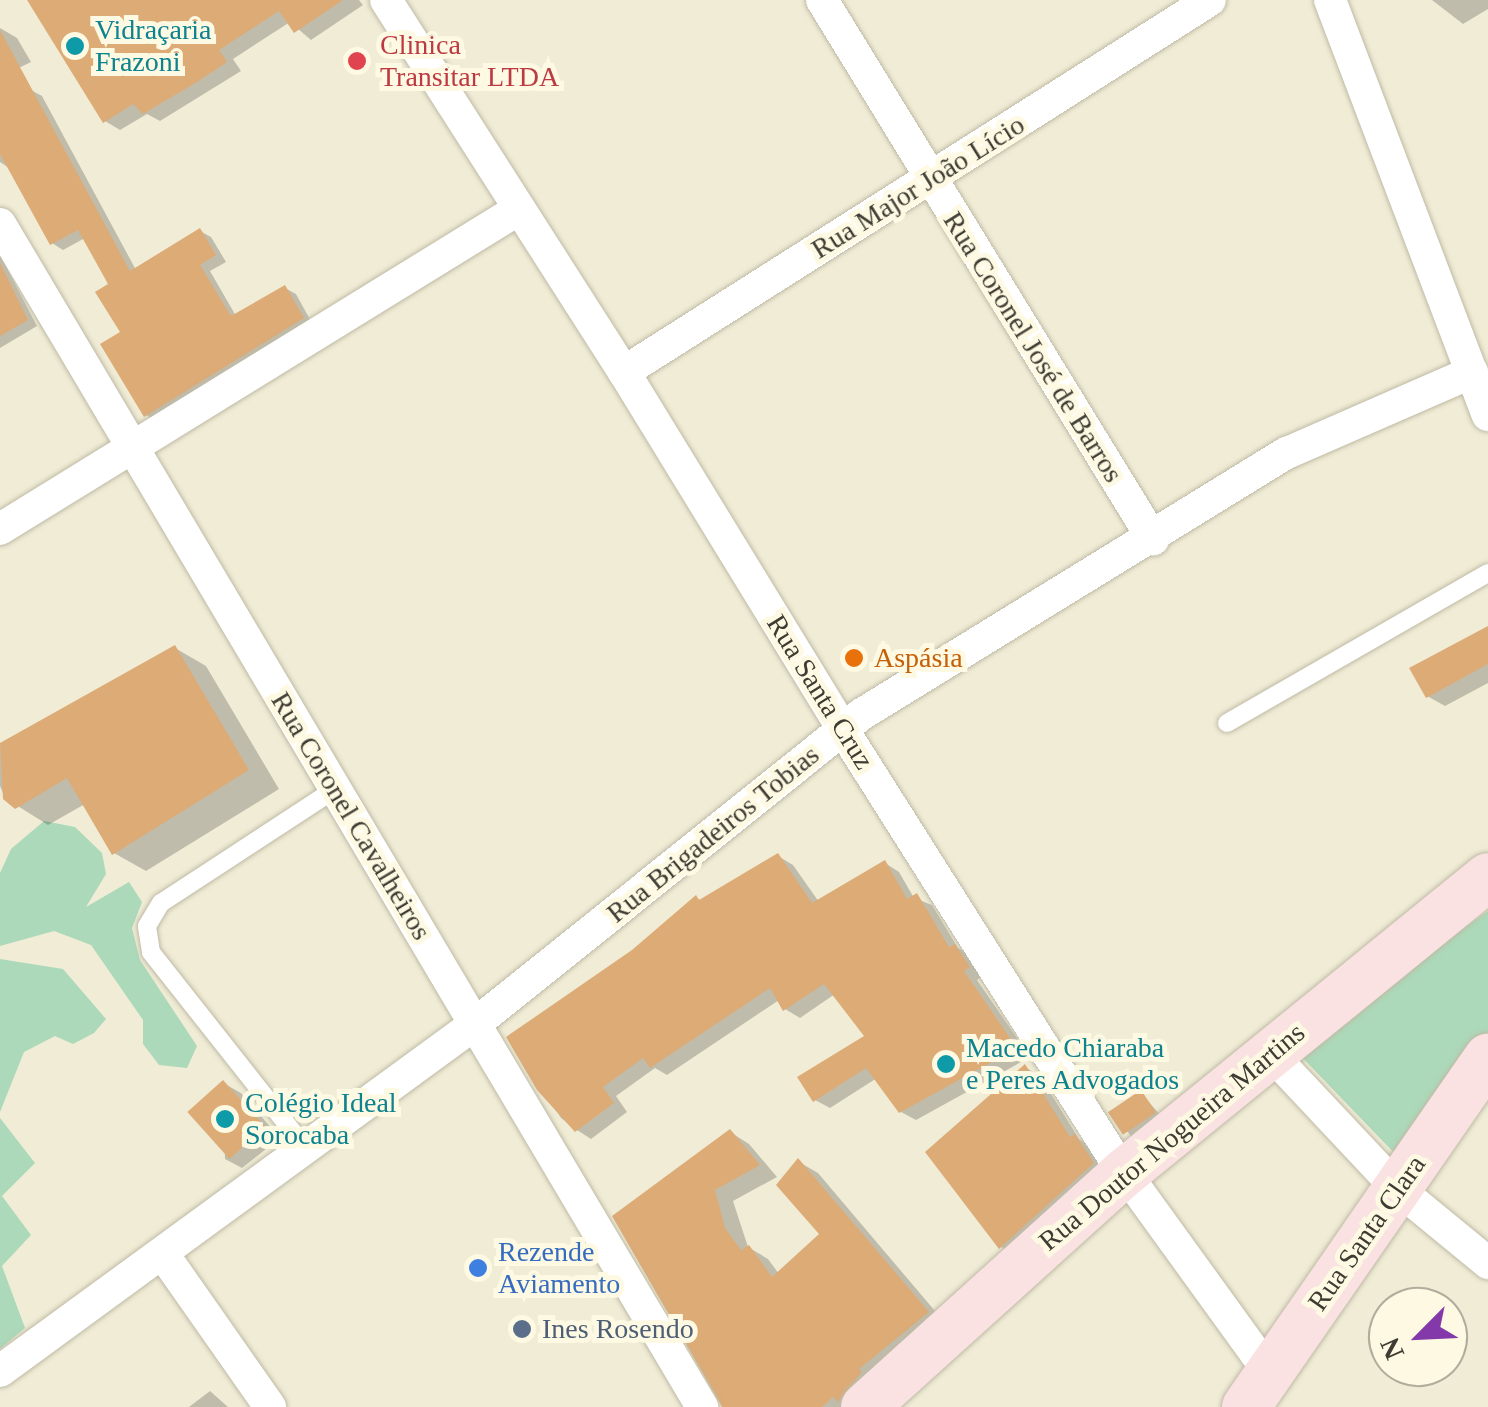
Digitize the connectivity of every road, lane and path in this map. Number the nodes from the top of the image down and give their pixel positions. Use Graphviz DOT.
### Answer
graph roads {
  1 [pos="386,0"];
  2 [pos="822,0"];
  3 [pos="1210,0"];
  4 [pos="1330,0"];
  5 [pos="929,180"];
  6 [pos="519,209"];
  7 [pos="0,224"];
  8 [pos="624,372"];
  9 [pos="1472,372"];
  10 [pos="1488,415"];
  11 [pos="134,450"];
  12 [pos="0,529"];
  13 [pos="1153,539"];
  14 [pos="1488,574"];
  15 [pos="1226,723"];
  16 [pos="843,730"];
  17 [pos="335,788"];
  18 [pos="1488,877"];
  19 [pos="475,1024"];
  20 [pos="1277,1050"];
  21 [pos="1488,1058"];
  22 [pos="304,1146"];
  23 [pos="1124,1173"];
  24 [pos="1402,1183"];
  25 [pos="163,1254"];
  26 [pos="1488,1264"];
  27 [pos="1276,1365"];
  28 [pos="0,1371"];
  29 [pos="270,1407"];
  30 [pos="702,1407"];
  31 [pos="865,1407"];
  32 [pos="1246,1407"];
  1 -- 6 [label="street, Rua Santa Cruz"];
  2 -- 5 [label="street, Rua Coronel José de Barros"];
  3 -- 5 [label="street, Rua Major João Lício"];
  4 -- 9 [label="street"];
  5 -- 8 [label="street, Rua Major João Lício"];
  5 -- 13 [label="street, Rua Coronel José de Barros"];
  6 -- 8 [label="street, Rua Santa Cruz"];
  6 -- 11 [label="street"];
  7 -- 11 [label="street, Rua Coronel Cavalheiros"];
  8 -- 16 [label="street, Rua Santa Cruz"];
  9 -- 10 [label="street"];
  9 -- 13 [label="street, Rua Brigadeiros Tobias"];
  11 -- 12 [label="street"];
  11 -- 17 [label="street, Rua Coronel Cavalheiros"];
  13 -- 16 [label="street, Rua Brigadeiros Tobias"];
  14 -- 15 [label="lane"];
  16 -- 19 [label="street, Rua Brigadeiros Tobias"];
  16 -- 23 [label="street, Rua Santa Cruz"];
  17 -- 19 [label="street, Rua Coronel Cavalheiros"];
  17 -- 22 [label="lane"];
  18 -- 20 [label="main road, Rua Doutor Nogueira Martins"];
  19 -- 22 [label="street, Rua Brigadeiros Tobias"];
  19 -- 30 [label="street, Rua Coronel Cavalheiros"];
  20 -- 23 [label="main road, Rua Doutor Nogueira Martins"];
  20 -- 24 [label="street"];
  21 -- 24 [label="main road, Rua Santa Clara"];
  22 -- 25 [label="street, Rua Brigadeiros Tobias"];
  23 -- 27 [label="street, Rua Santa Cruz"];
  23 -- 31 [label="main road, Rua Doutor Nogueira Martins"];
  24 -- 26 [label="street"];
  24 -- 27 [label="main road, Rua Santa Clara"];
  25 -- 28 [label="street, Rua Brigadeiros Tobias"];
  25 -- 29 [label="street"];
  27 -- 32 [label="main road, Rua Santa Clara"];
}
